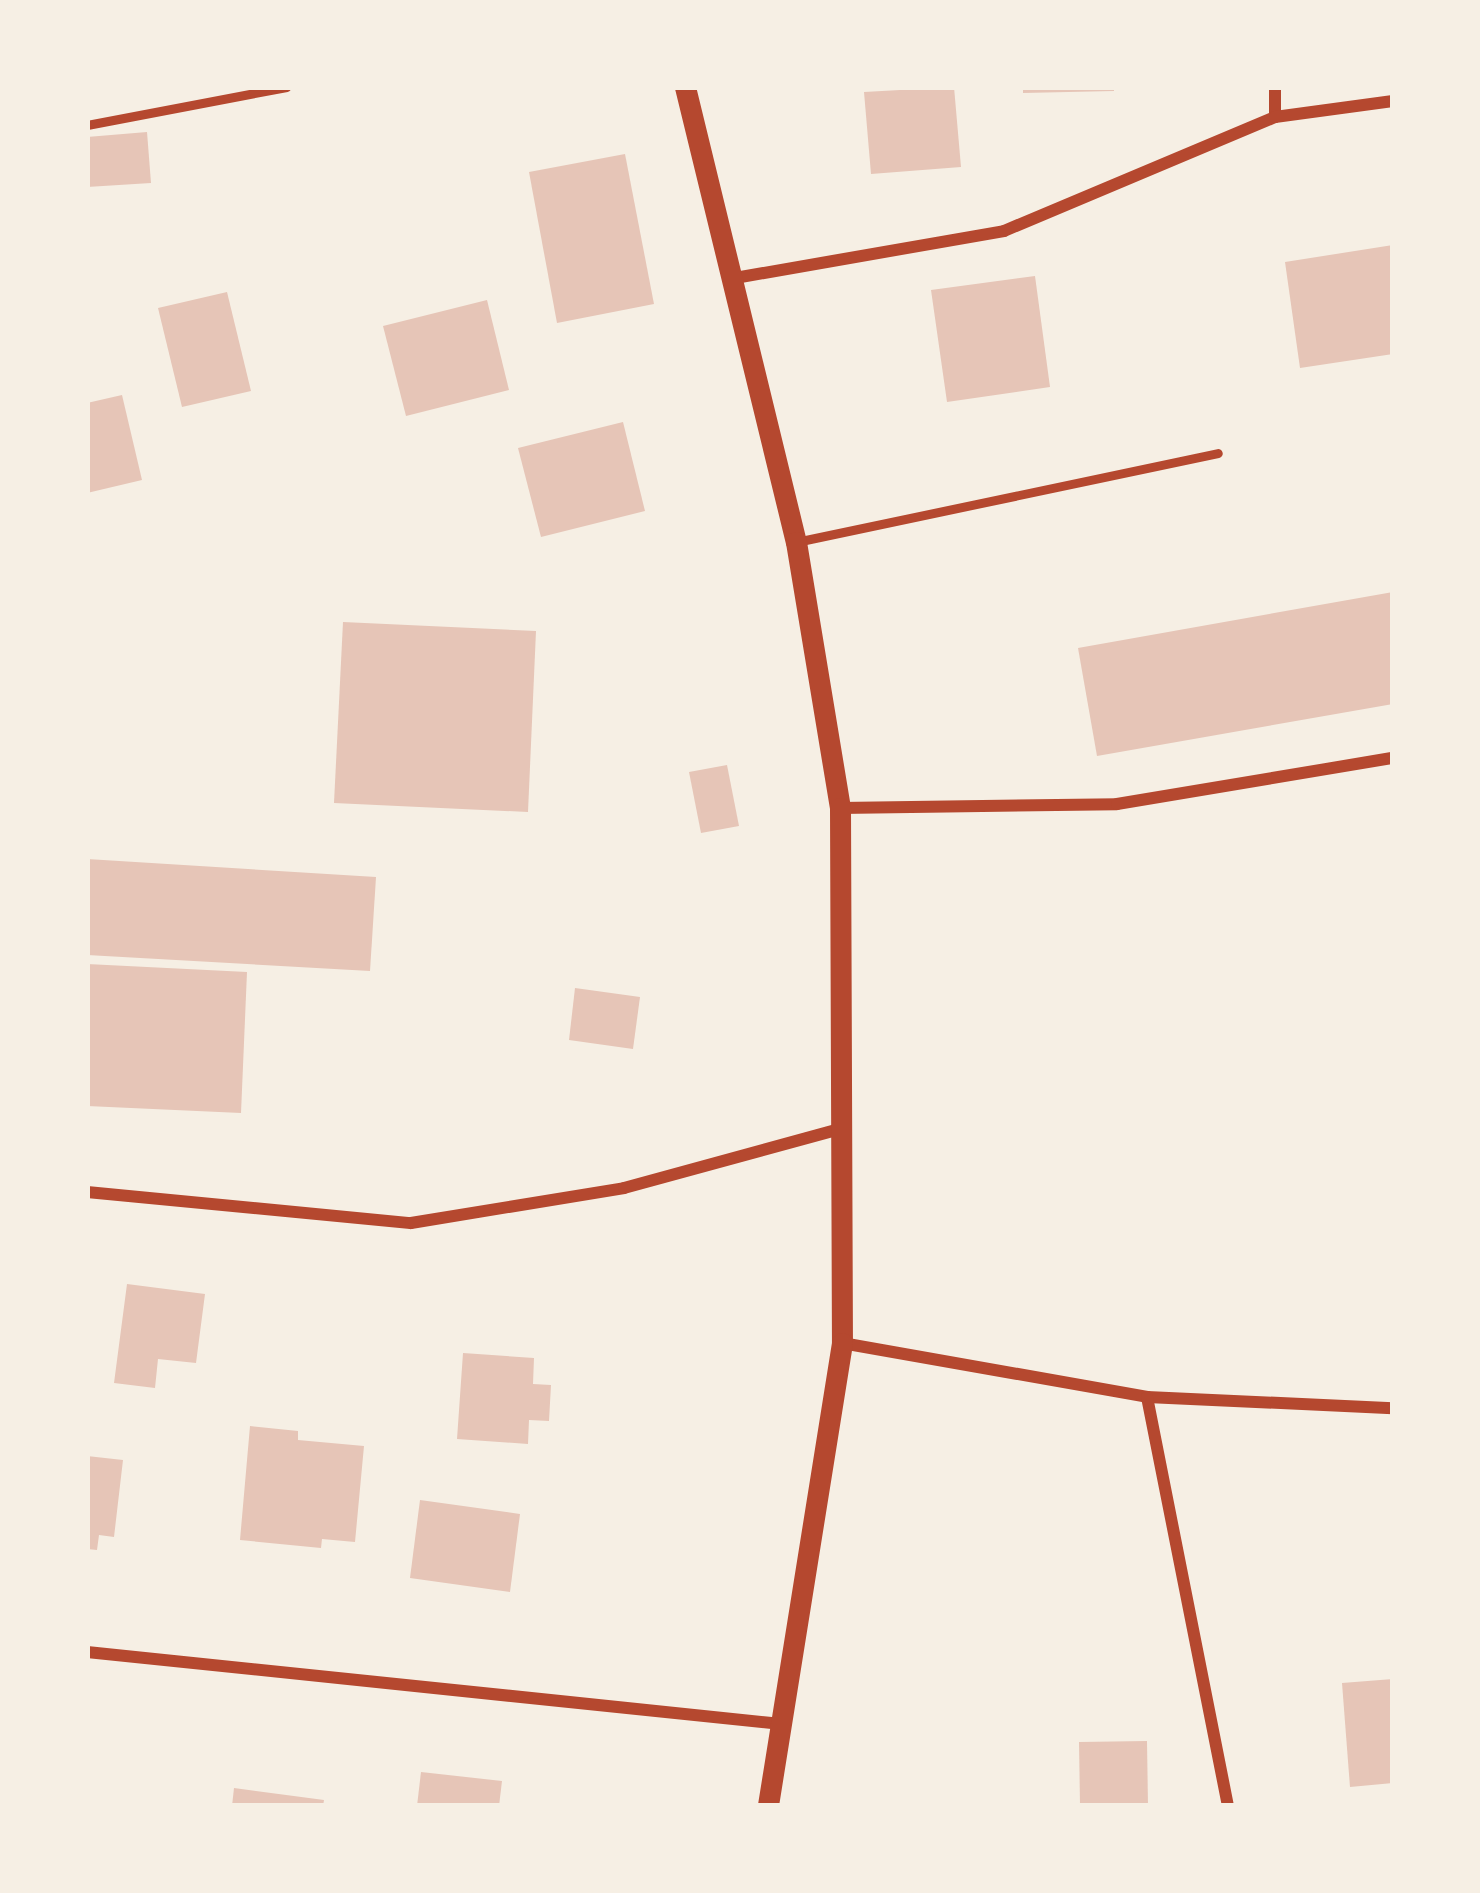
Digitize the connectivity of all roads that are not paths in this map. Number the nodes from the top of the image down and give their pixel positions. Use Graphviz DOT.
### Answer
graph roads {
  1 [pos="286,87"];
  2 [pos="685,87"];
  3 [pos="1275,87"];
  4 [pos="1393,101"];
  5 [pos="1275,117"];
  6 [pos="87,125"];
  7 [pos="735,278"];
  8 [pos="1218,453"];
  9 [pos="796,542"];
  10 [pos="1393,758"];
  11 [pos="840,808"];
  12 [pos="844,1128"];
  13 [pos="87,1192"];
  14 [pos="842,1343"];
  15 [pos="1147,1397"];
  16 [pos="1393,1408"];
  17 [pos="87,1652"];
  18 [pos="781,1724"];
  19 [pos="768,1806"];
  20 [pos="1228,1806"];
  1 -- 6 [label="lane"];
  2 -- 7 [label="street"];
  3 -- 5 [label="street"];
  4 -- 5 [label="street"];
  5 -- 7 [label="street"];
  7 -- 9 [label="street"];
  8 -- 9 [label="lane"];
  9 -- 11 [label="street"];
  10 -- 11 [label="street"];
  11 -- 12 [label="street"];
  12 -- 13 [label="street"];
  12 -- 14 [label="street"];
  14 -- 15 [label="street"];
  14 -- 18 [label="street"];
  15 -- 16 [label="street"];
  15 -- 20 [label="street"];
  17 -- 18 [label="street"];
  18 -- 19 [label="street"];
}
